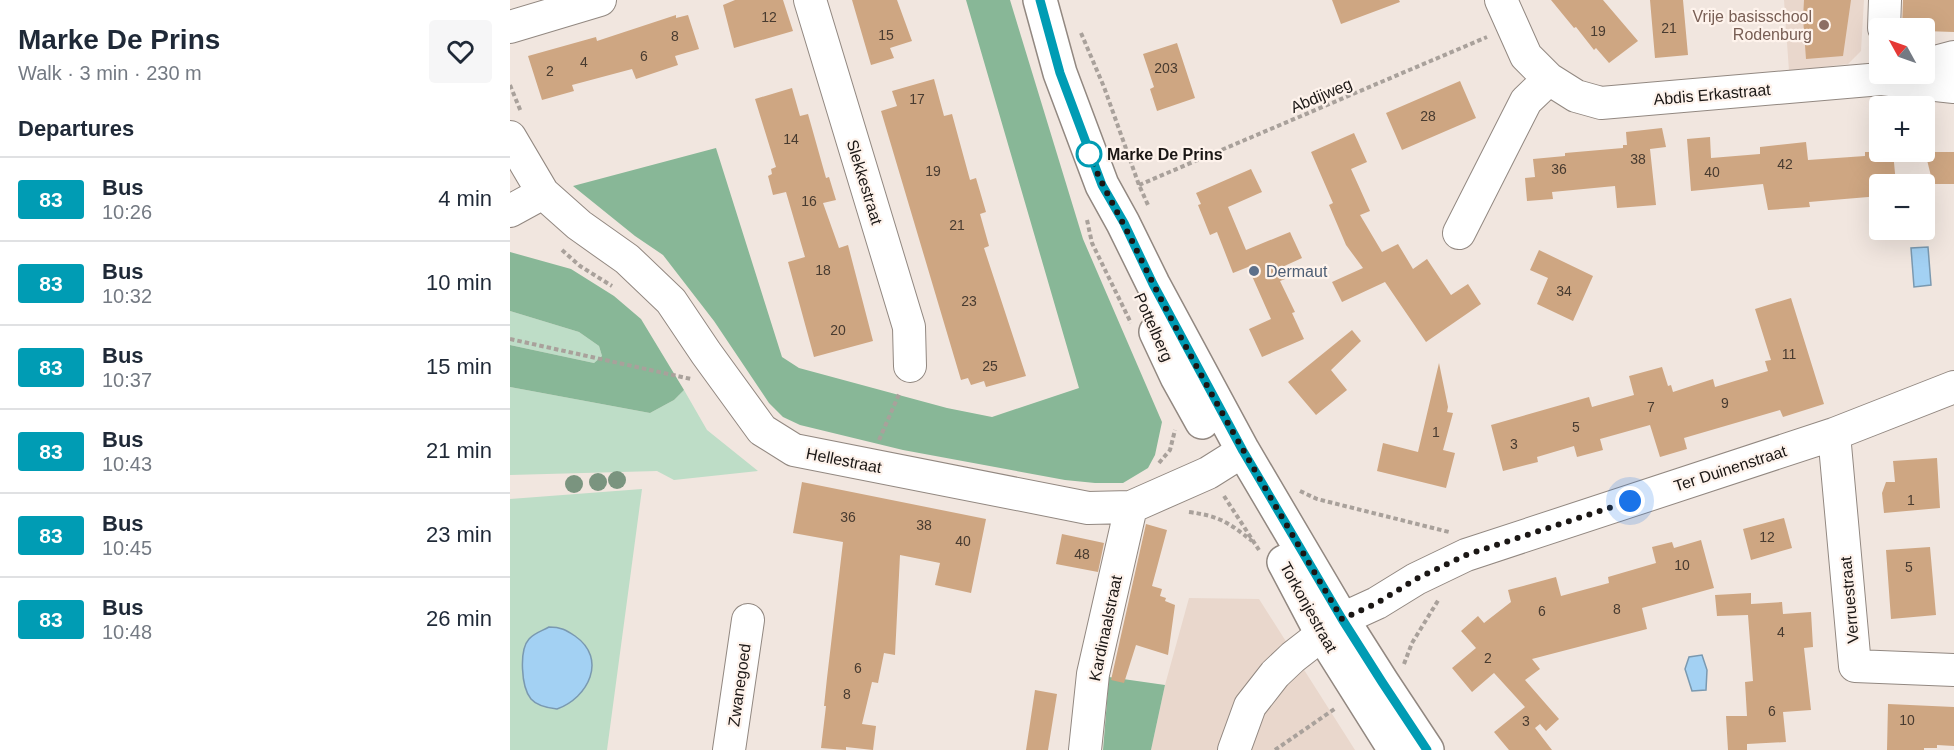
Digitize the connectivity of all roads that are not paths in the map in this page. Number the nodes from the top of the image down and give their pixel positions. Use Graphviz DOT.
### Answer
graph roads {
  1 [pos="600,0"];
  2 [pos="810,0"];
  3 [pos="1040,0"];
  4 [pos="1885,0"];
  5 [pos="1507,13"];
  6 [pos="1884,18"];
  7 [pos="510,27"];
  8 [pos="1954,57"];
  9 [pos="1935,62"];
  10 [pos="1869,77"];
  11 [pos="1549,79"];
  12 [pos="1935,84"];
  13 [pos="1954,87"];
  14 [pos="510,137"];
  15 [pos="543,193"];
  16 [pos="510,211"];
  17 [pos="1459,233"];
  18 [pos="910,366"];
  19 [pos="1954,387"];
  20 [pos="1834,434"];
  21 [pos="1234,456"];
  22 [pos="1131,507"];
  23 [pos="748,620"];
  24 [pos="1332,627"];
  25 [pos="1954,670"];
  26 [pos="729,750"];
  27 [pos="1085,750"];
  28 [pos="1234,750"];
  29 [pos="1395,750"];
  30 [pos="1427,750"];
  1 -- 7 [label="street"];
  2 -- 18 [label="street, Slekkestraat"];
  3 -- 21 [label="main road, Pottelberg"];
  4 -- 6 [label="street"];
  5 -- 11 [label="street, Abdis Erkastraat"];
  8 -- 9 [label="street"];
  10 -- 11 [label="street, Abdis Erkastraat"];
  11 -- 17 [label="street"];
  12 -- 13 [label="street, Abdis Erkastraat"];
  14 -- 15 [label="street, Hellestraat"];
  15 -- 16 [label="street"];
  15 -- 22 [label="street, Hellestraat"];
  19 -- 20 [label="street, Ter Duinenstraat"];
  20 -- 24 [label="street, Ter Duinenstraat"];
  20 -- 25 [label="street, Verruestraat"];
  21 -- 22 [label="street, Hellestraat"];
  21 -- 24 [label="main road, Torkonjestraat"];
  22 -- 27 [label="street, Kardinaalstraat"];
  23 -- 26 [label="street, Zwanegoed"];
  24 -- 28 [label="street, Ter Duinenstraat"];
  24 -- 29 [label="main road, Torkonjestraat"];
  24 -- 30 [label="main road, Torkonjestraat"];
}
